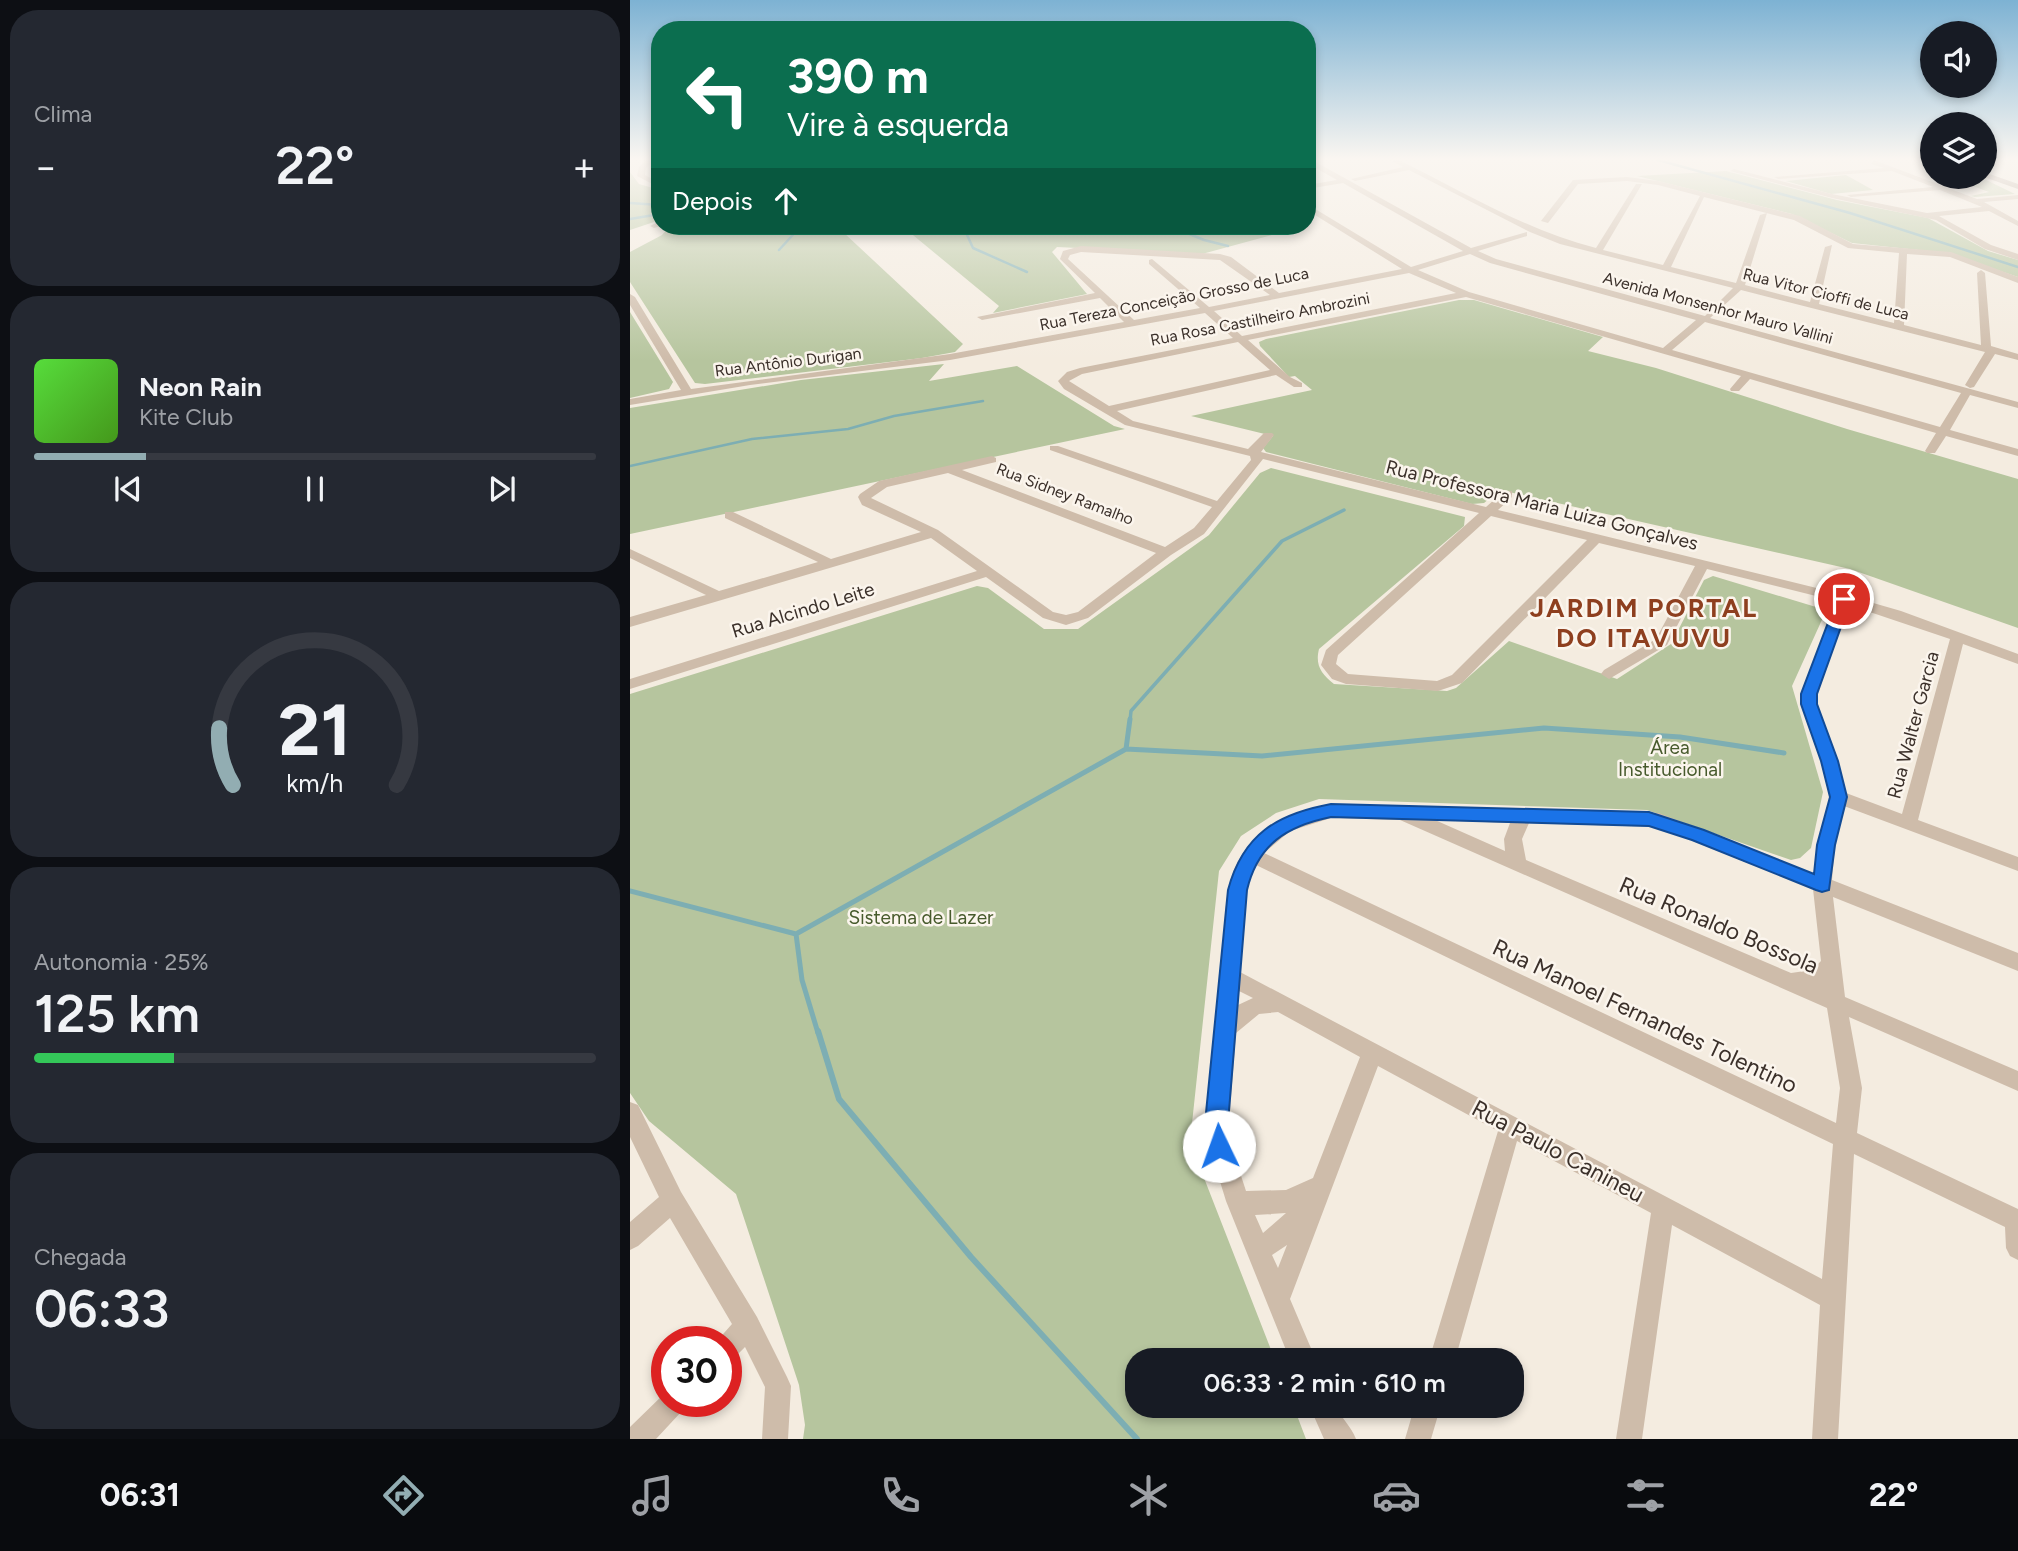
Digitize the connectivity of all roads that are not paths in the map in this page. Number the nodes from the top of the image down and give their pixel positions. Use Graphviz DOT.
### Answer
graph roads {
  1 [pos="1341,227"];
  2 [pos="1432,227"];
  3 [pos="1436,227"];
  4 [pos="1533,227"];
  5 [pos="1613,227"];
  6 [pos="1688,227"];
  7 [pos="1762,227"];
  8 [pos="1812,227"];
  9 [pos="1955,227"];
  10 [pos="1830,242"];
  11 [pos="1475,250"];
  12 [pos="1903,250"];
  13 [pos="1598,251"];
  14 [pos="2018,257"];
  15 [pos="1155,258"];
  16 [pos="1666,268"];
  17 [pos="1981,269"];
  18 [pos="1410,270"];
  19 [pos="2018,280"];
  20 [pos="1740,286"];
  21 [pos="1466,294"];
  22 [pos="1101,295"];
  23 [pos="1277,296"];
  24 [pos="630,297"];
  25 [pos="1814,305"];
  26 [pos="1206,310"];
  27 [pos="982,317"];
  28 [pos="1706,318"];
  29 [pos="1132,324"];
  30 [pos="1899,327"];
  31 [pos="1241,340"];
  32 [pos="1988,349"];
  33 [pos="1665,351"];
  34 [pos="950,357"];
  35 [pos="2018,357"];
  36 [pos="1277,372"];
  37 [pos="1748,375"];
  38 [pos="1063,381"];
  39 [pos="1298,385"];
  40 [pos="1968,388"];
  41 [pos="1735,389"];
  42 [pos="687,391"];
  43 [pos="2018,398"];
  44 [pos="630,402"];
  45 [pos="2018,405"];
  46 [pos="1107,410"];
  47 [pos="1942,432"];
  48 [pos="1268,435"];
  49 [pos="1054,448"];
  50 [pos="1931,451"];
  51 [pos="2018,453"];
  52 [pos="1257,455"];
  53 [pos="992,460"];
  54 [pos="950,470"];
  55 [pos="1508,494"];
  56 [pos="1220,506"];
  57 [pos="1488,513"];
  58 [pos="729,515"];
  59 [pos="933,533"];
  60 [pos="1596,538"];
  61 [pos="1166,552"];
  62 [pos="630,553"];
  63 [pos="830,563"];
  64 [pos="1703,564"];
  65 [pos="987,572"];
  66 [pos="718,596"];
  67 [pos="1844,599"];
  68 [pos="630,622"];
  69 [pos="1958,636"];
  70 [pos="2018,659"];
  71 [pos="1609,674"];
  72 [pos="630,684"];
  73 [pos="1838,797"];
  74 [pos="1400,813"];
  75 [pos="1525,816"];
  76 [pos="1908,824"];
  77 [pos="1251,855"];
  78 [pos="2018,864"];
  79 [pos="1520,865"];
  80 [pos="1822,885"];
  81 [pos="1832,960"];
  82 [pos="2018,962"];
  83 [pos="1228,975"];
  84 [pos="1791,982"];
  85 [pos="1836,1002"];
  86 [pos="1281,1003"];
  87 [pos="1879,1021"];
  88 [pos="1223,1033"];
  89 [pos="1842,1040"];
  90 [pos="1373,1051"];
  91 [pos="2018,1081"];
  92 [pos="630,1113"];
  93 [pos="1511,1125"];
  94 [pos="1846,1138"];
  95 [pos="1321,1184"];
  96 [pos="673,1200"];
  97 [pos="1238,1201"];
  98 [pos="1663,1208"];
  99 [pos="2017,1221"];
  100 [pos="630,1238"];
  101 [pos="2018,1248"];
  102 [pos="1258,1250"];
  103 [pos="1278,1299"];
  104 [pos="1834,1299"];
  105 [pos="748,1326"];
  106 [pos="742,1332"];
  107 [pos="1298,1348"];
  108 [pos="1446,1348"];
  109 [pos="658,1417"];
  110 [pos="1327,1418"];
  111 [pos="1424,1418"];
  112 [pos="637,1439"];
  113 [pos="775,1439"];
  114 [pos="1343,1439"];
  115 [pos="1418,1439"];
  116 [pos="1629,1439"];
  117 [pos="1825,1439"];
  1 -- 18 [label="street"];
  2 -- 11 [label="street, Avenida Monsenhor Mauro Vallini"];
  3 -- 11 [label="street, Avenida Monsenhor Mauro Vallini"];
  4 -- 11 [label="street, Rua Tereza Conceição Grosso de Luca"];
  4 -- 13 [label="street, Rua Vitor Cioffi de Luca"];
  5 -- 13 [label="street"];
  6 -- 16 [label="street"];
  7 -- 20 [label="street"];
  8 -- 10 [label="street"];
  9 -- 14 [label="street"];
  10 -- 12 [label="street"];
  10 -- 25 [label="street"];
  11 -- 18 [label="street, Rua Tereza Conceição Grosso de Luca"];
  11 -- 28 [label="street, Avenida Monsenhor Mauro Vallini"];
  12 -- 17 [label="street"];
  12 -- 30 [label="street"];
  13 -- 16 [label="street, Rua Vitor Cioffi de Luca"];
  15 -- 22 [label="street"];
  15 -- 23 [label="street"];
  15 -- 26 [label="street"];
  16 -- 20 [label="street, Rua Vitor Cioffi de Luca"];
  17 -- 19 [label="street"];
  17 -- 32 [label="street"];
  18 -- 21 [label="street"];
  18 -- 23 [label="street, Rua Tereza Conceição Grosso de Luca"];
  20 -- 25 [label="street, Rua Vitor Cioffi de Luca"];
  20 -- 28 [label="street"];
  21 -- 31 [label="street, Rua Rosa Castilheiro Ambrozini"];
  21 -- 33 [label="street"];
  22 -- 27 [label="street"];
  22 -- 29 [label="street"];
  23 -- 26 [label="street, Rua Tereza Conceição Grosso de Luca"];
  24 -- 42 [label="street"];
  25 -- 30 [label="street, Rua Vitor Cioffi de Luca"];
  26 -- 29 [label="street, Rua Tereza Conceição Grosso de Luca"];
  26 -- 31 [label="street"];
  28 -- 33 [label="street"];
  28 -- 40 [label="street, Avenida Monsenhor Mauro Vallini"];
  29 -- 34 [label="street, Rua Tereza Conceição Grosso de Luca"];
  30 -- 32 [label="street, Rua Vitor Cioffi de Luca"];
  31 -- 36 [label="street"];
  31 -- 38 [label="street, Rua Rosa Castilheiro Ambrozini"];
  32 -- 35 [label="street, Rua Vitor Cioffi de Luca"];
  32 -- 40 [label="street"];
  33 -- 37 [label="street"];
  34 -- 42 [label="street, Rua Antônio Durigan"];
  36 -- 39 [label="street"];
  36 -- 46 [label="street"];
  37 -- 41 [label="street"];
  37 -- 47 [label="street"];
  38 -- 46 [label="street, Rua Professora Maria Luiza Gonçalves"];
  40 -- 43 [label="street, Avenida Monsenhor Mauro Vallini"];
  40 -- 45 [label="street, Avenida Monsenhor Mauro Vallini"];
  40 -- 47 [label="street"];
  42 -- 44 [label="street, Rua Antônio Durigan"];
  46 -- 52 [label="street, Rua Professora Maria Luiza Gonçalves"];
  47 -- 50 [label="street"];
  47 -- 51 [label="street"];
  48 -- 52 [label="street"];
  49 -- 56 [label="street"];
  52 -- 56 [label="street"];
  52 -- 57 [label="street, Rua Professora Maria Luiza Gonçalves"];
  53 -- 54 [label="street"];
  54 -- 59 [label="street"];
  54 -- 61 [label="street, Rua Sidney Ramalho"];
  55 -- 57 [label="street"];
  56 -- 61 [label="street"];
  57 -- 60 [label="street, Rua Professora Maria Luiza Gonçalves"];
  57 -- 60 [label="street"];
  58 -- 63 [label="street"];
  59 -- 63 [label="street"];
  59 -- 65 [label="street"];
  60 -- 64 [label="street, Rua Professora Maria Luiza Gonçalves"];
  61 -- 65 [label="street"];
  62 -- 66 [label="street"];
  63 -- 66 [label="street"];
  64 -- 67 [label="street, Rua Professora Maria Luiza Gonçalves"];
  64 -- 71 [label="street"];
  65 -- 72 [label="street, Rua Alcindo Leite"];
  66 -- 68 [label="street"];
  67 -- 69 [label="street, Rua Professora Maria Luiza Gonçalves"];
  67 -- 73 [label="street"];
  69 -- 70 [label="street, Rua Professora Maria Luiza Gonçalves"];
  69 -- 76 [label="street, Rua Walter Garcia"];
  73 -- 76 [label="street"];
  73 -- 80 [label="street"];
  74 -- 75 [label="street"];
  74 -- 77 [label="street"];
  74 -- 79 [label="street, Rua Ronaldo Bossola"];
  75 -- 79 [label="street"];
  75 -- 80 [label="street"];
  76 -- 78 [label="street"];
  77 -- 83 [label="street"];
  77 -- 94 [label="street, Rua Manoel Fernandes Tolentino"];
  79 -- 84 [label="street, Rua Ronaldo Bossola"];
  80 -- 81 [label="street"];
  80 -- 82 [label="street"];
  81 -- 84 [label="street"];
  81 -- 85 [label="street"];
  83 -- 86 [label="street, Rua Paulo Canineu"];
  83 -- 88 [label="street"];
  84 -- 85 [label="street, Rua Ronaldo Bossola"];
  85 -- 87 [label="street, Rua Ronaldo Bossola"];
  85 -- 89 [label="street"];
  86 -- 88 [label="street"];
  86 -- 90 [label="street, Rua Paulo Canineu"];
  87 -- 89 [label="street"];
  87 -- 91 [label="street, Rua Ronaldo Bossola"];
  88 -- 97 [label="street"];
  89 -- 94 [label="street"];
  90 -- 93 [label="street, Rua Paulo Canineu"];
  90 -- 95 [label="street"];
  92 -- 96 [label="street"];
  93 -- 98 [label="street, Rua Paulo Canineu"];
  93 -- 108 [label="street"];
  94 -- 99 [label="street, Rua Manoel Fernandes Tolentino"];
  94 -- 104 [label="street"];
  95 -- 97 [label="street"];
  95 -- 102 [label="street"];
  95 -- 103 [label="street"];
  96 -- 100 [label="street"];
  96 -- 105 [label="street"];
  97 -- 102 [label="street"];
  98 -- 104 [label="street, Rua Paulo Canineu"];
  98 -- 116 [label="street"];
  99 -- 101 [label="street"];
  102 -- 103 [label="street"];
  103 -- 107 [label="street"];
  104 -- 117 [label="street"];
  105 -- 106 [label="street"];
  105 -- 113 [label="street"];
  109 -- 112 [label="street"];
  110 -- 114 [label="street"];
  111 -- 115 [label="street"];
}
